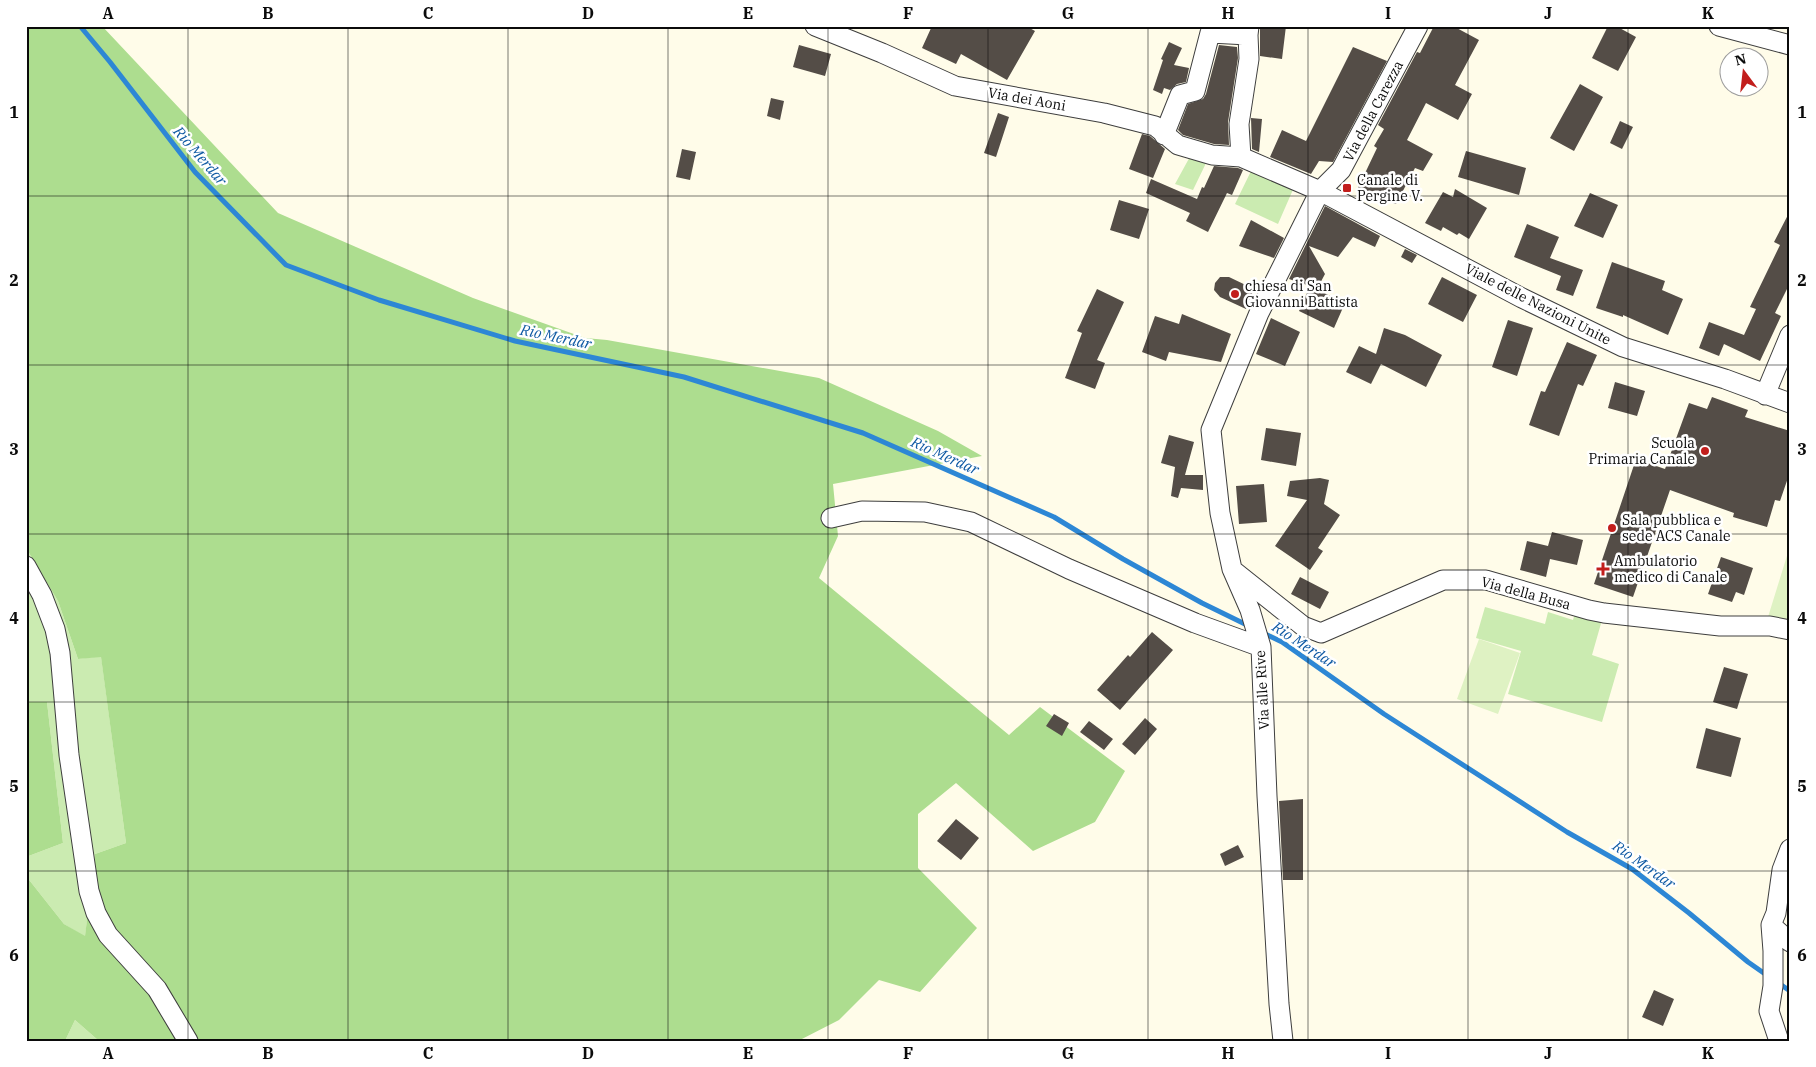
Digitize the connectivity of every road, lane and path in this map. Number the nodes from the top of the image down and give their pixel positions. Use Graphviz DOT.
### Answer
graph roads {
  1 [pos="815,26"];
  2 [pos="1418,26"];
  3 [pos="1719,26"];
  4 [pos="1249,30"];
  5 [pos="1790,44"];
  6 [pos="1164,135"];
  7 [pos="1241,157"];
  8 [pos="1320,191"];
  9 [pos="1294,243"];
  10 [pos="1790,335"];
  11 [pos="1765,395"];
  12 [pos="1790,403"];
  13 [pos="831,518"];
  14 [pos="26,566"];
  15 [pos="1232,569"];
  16 [pos="1790,630"];
  17 [pos="1256,633"];
  18 [pos="1790,849"];
  19 [pos="1781,946"];
  20 [pos="188,1041"];
  21 [pos="1283,1041"];
  22 [pos="1779,1041"];
  1 -- 6 [label="street, Via dei Aoni"];
  2 -- 8 [label="street, Via della Carezza"];
  3 -- 5 [label="street"];
  4 -- 6 [label="street"];
  4 -- 7 [label="street"];
  6 -- 7 [label="street, Via dei Aoni"];
  7 -- 8 [label="street, Viale delle Nazioni Unite"];
  8 -- 9 [label="street, Via della Carezza"];
  8 -- 11 [label="street, Viale delle Nazioni Unite"];
  9 -- 15 [label="street, Via alle Rive"];
  10 -- 11 [label="street"];
  11 -- 12 [label="street, Viale delle Nazioni Unite"];
  13 -- 17 [label="street"];
  14 -- 20 [label="street"];
  15 -- 16 [label="street, Via della Busa"];
  15 -- 17 [label="street, Via alle Rive"];
  17 -- 21 [label="street, Via alle Rive"];
  18 -- 19 [label="street"];
  19 -- 22 [label="street"];
}
